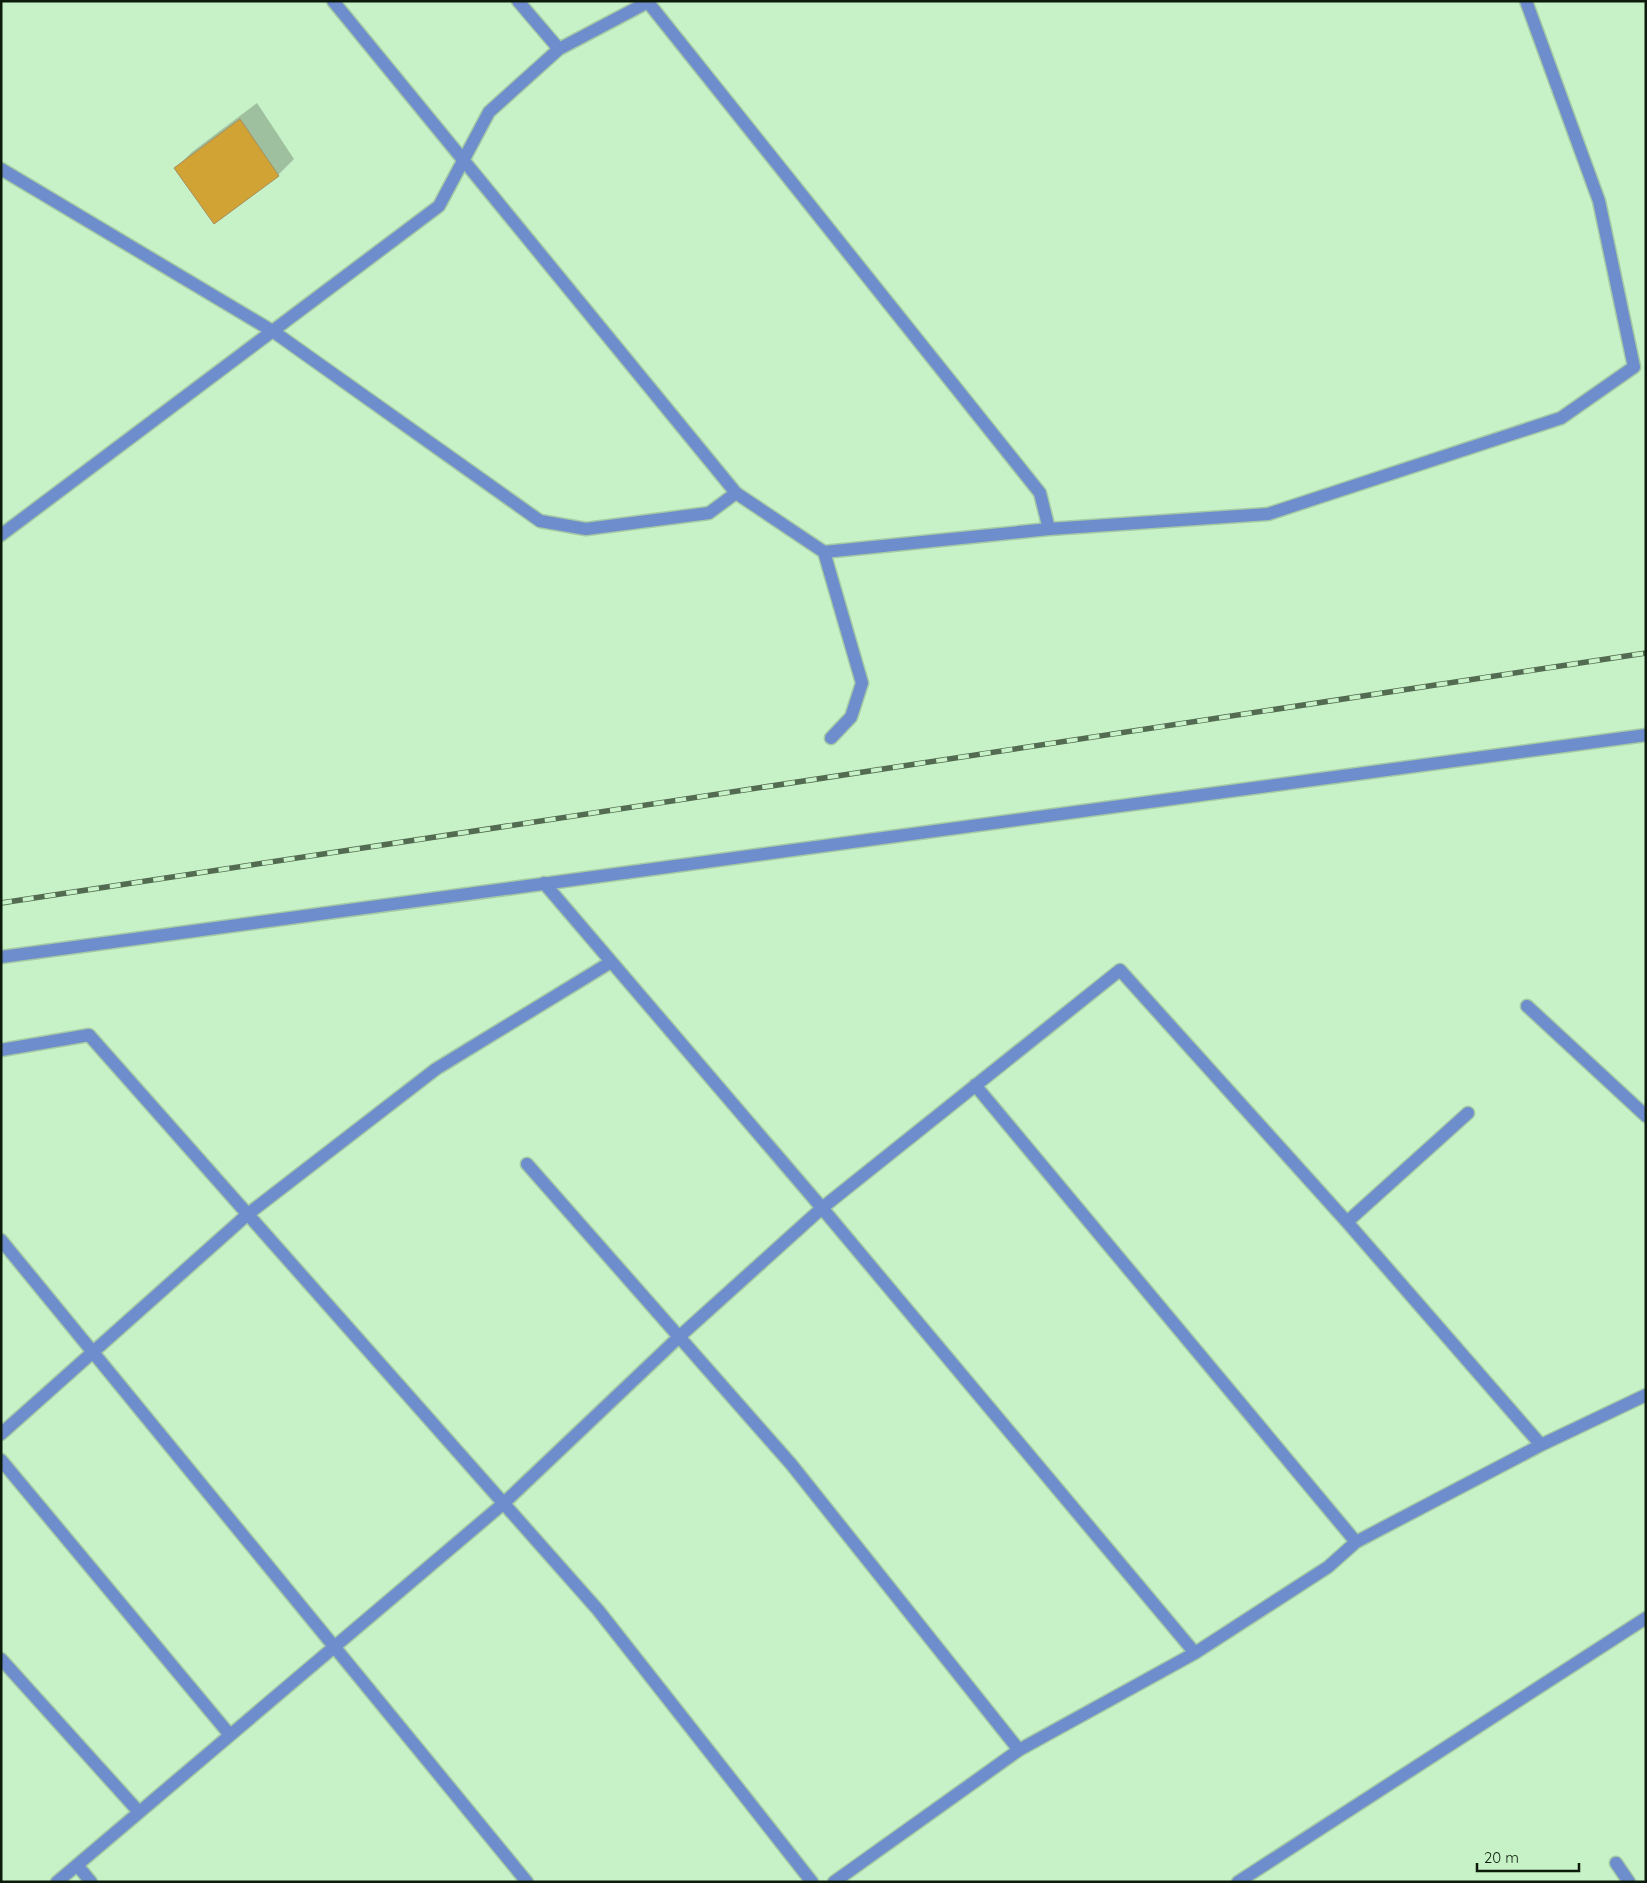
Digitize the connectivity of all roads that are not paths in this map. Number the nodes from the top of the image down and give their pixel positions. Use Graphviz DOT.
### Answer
graph roads {
  1 [pos="333,1"];
  2 [pos="518,1"];
  3 [pos="1526,1"];
  4 [pos="648,2"];
  5 [pos="559,49"];
  6 [pos="462,158"];
  7 [pos="1,169"];
  8 [pos="274,332"];
  9 [pos="736,493"];
  10 [pos="1048,529"];
  11 [pos="1,534"];
  12 [pos="824,552"];
  13 [pos="1646,735"];
  14 [pos="831,738"];
  15 [pos="544,883"];
  16 [pos="1,957"];
  17 [pos="612,962"];
  18 [pos="1527,1006"];
  19 [pos="1,1050"];
  20 [pos="975,1085"];
  21 [pos="1468,1113"];
  22 [pos="1646,1116"];
  23 [pos="527,1164"];
  24 [pos="822,1208"];
  25 [pos="248,1214"];
  26 [pos="1347,1222"];
  27 [pos="1,1240"];
  28 [pos="680,1336"];
  29 [pos="94,1352"];
  30 [pos="1646,1395"];
  31 [pos="1,1434"];
  32 [pos="1541,1445"];
  33 [pos="1,1460"];
  34 [pos="504,1503"];
  35 [pos="1356,1542"];
  36 [pos="1646,1618"];
  37 [pos="333,1648"];
  38 [pos="1195,1653"];
  39 [pos="1,1659"];
  40 [pos="230,1735"];
  41 [pos="1019,1750"];
  42 [pos="139,1812"];
  43 [pos="1616,1863"];
  44 [pos="77,1865"];
  45 [pos="57,1882"];
  46 [pos="91,1882"];
  47 [pos="527,1882"];
  48 [pos="812,1882"];
  49 [pos="834,1882"];
  50 [pos="1238,1882"];
  51 [pos="1629,1882"];
  1 -- 6 [label="street"];
  2 -- 5 [label="street"];
  3 -- 10 [label="street"];
  4 -- 5 [label="street"];
  4 -- 10 [label="street"];
  5 -- 6 [label="street"];
  6 -- 8 [label="street"];
  6 -- 9 [label="street"];
  7 -- 8 [label="street"];
  8 -- 9 [label="street"];
  8 -- 11 [label="street"];
  9 -- 12 [label="street"];
  10 -- 12 [label="street"];
  12 -- 14 [label="street"];
  13 -- 15 [label="street"];
  15 -- 16 [label="street"];
  15 -- 17 [label="street"];
  17 -- 24 [label="street"];
  17 -- 25 [label="street"];
  18 -- 22 [label="street"];
  19 -- 25 [label="street"];
  20 -- 24 [label="street"];
  20 -- 26 [label="street"];
  20 -- 35 [label="street"];
  21 -- 26 [label="street"];
  23 -- 28 [label="street"];
  24 -- 28 [label="street"];
  24 -- 38 [label="street"];
  25 -- 29 [label="street"];
  25 -- 34 [label="street"];
  26 -- 32 [label="street"];
  27 -- 29 [label="street"];
  28 -- 34 [label="street"];
  28 -- 41 [label="street"];
  29 -- 31 [label="street"];
  29 -- 37 [label="street"];
  30 -- 32 [label="street"];
  32 -- 35 [label="street"];
  33 -- 40 [label="street"];
  34 -- 37 [label="street"];
  34 -- 48 [label="street"];
  35 -- 38 [label="street"];
  36 -- 50 [label="street"];
  37 -- 40 [label="street"];
  37 -- 47 [label="street"];
  38 -- 41 [label="street"];
  39 -- 42 [label="street"];
  40 -- 42 [label="street"];
  41 -- 49 [label="street"];
  42 -- 44 [label="street"];
  43 -- 51 [label="street"];
  44 -- 45 [label="street"];
  44 -- 46 [label="street"];
}
